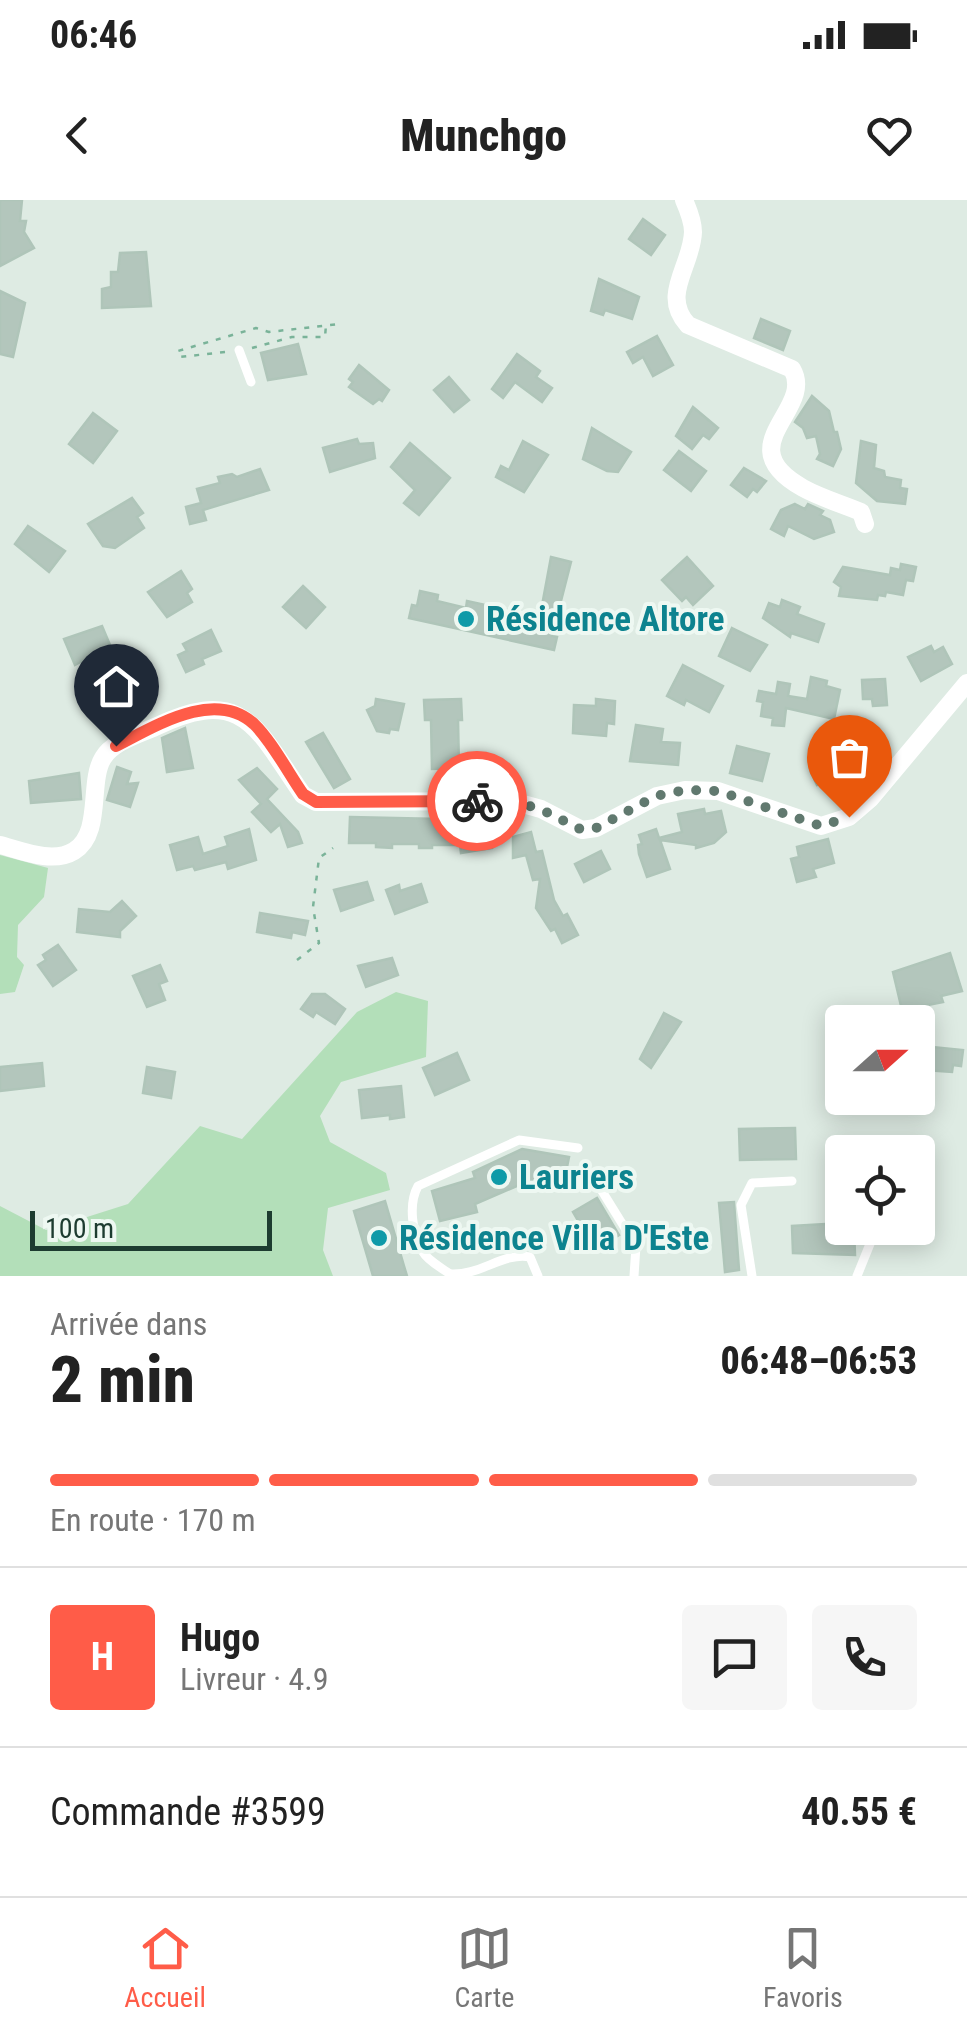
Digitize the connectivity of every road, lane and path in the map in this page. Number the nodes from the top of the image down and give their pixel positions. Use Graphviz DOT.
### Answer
graph roads {
  1 [pos="684,200"];
  2 [pos="339,324"];
  3 [pos="326,325"];
  4 [pos="304,327"];
  5 [pos="306,336"];
  6 [pos="206,342"];
  7 [pos="193,347"];
  8 [pos="239,350"];
  9 [pos="208,354"];
  10 [pos="196,356"];
  11 [pos="251,382"];
  12 [pos="865,524"];
  13 [pos="967,683"];
  14 [pos="0,845"];
  15 [pos="333,848"];
  16 [pos="297,960"];
  17 [pos="578,1148"];
  18 [pos="792,1180"];
  19 [pos="597,1183"];
  20 [pos="869,1245"];
  21 [pos="450,1275"];
  22 [pos="538,1276"];
  23 [pos="634,1276"];
  24 [pos="752,1276"];
  25 [pos="856,1276"];
  1 -- 12 [label="street"];
  2 -- 3 [label="path"];
  3 -- 4 [label="path"];
  3 -- 5 [label="path"];
  4 -- 5 [label="path"];
  4 -- 6 [label="path"];
  5 -- 8 [label="path"];
  6 -- 7 [label="path"];
  6 -- 9 [label="path"];
  7 -- 10 [label="path"];
  7 -- 10 [label="path"];
  8 -- 9 [label="path"];
  8 -- 11 [label="lane"];
  9 -- 10 [label="path"];
  13 -- 14 [label="street"];
  15 -- 16 [label="path"];
  17 -- 21 [label="lane"];
  18 -- 24 [label="lane"];
  19 -- 23 [label="lane"];
  20 -- 25 [label="lane"];
  21 -- 22 [label="lane"];
}
